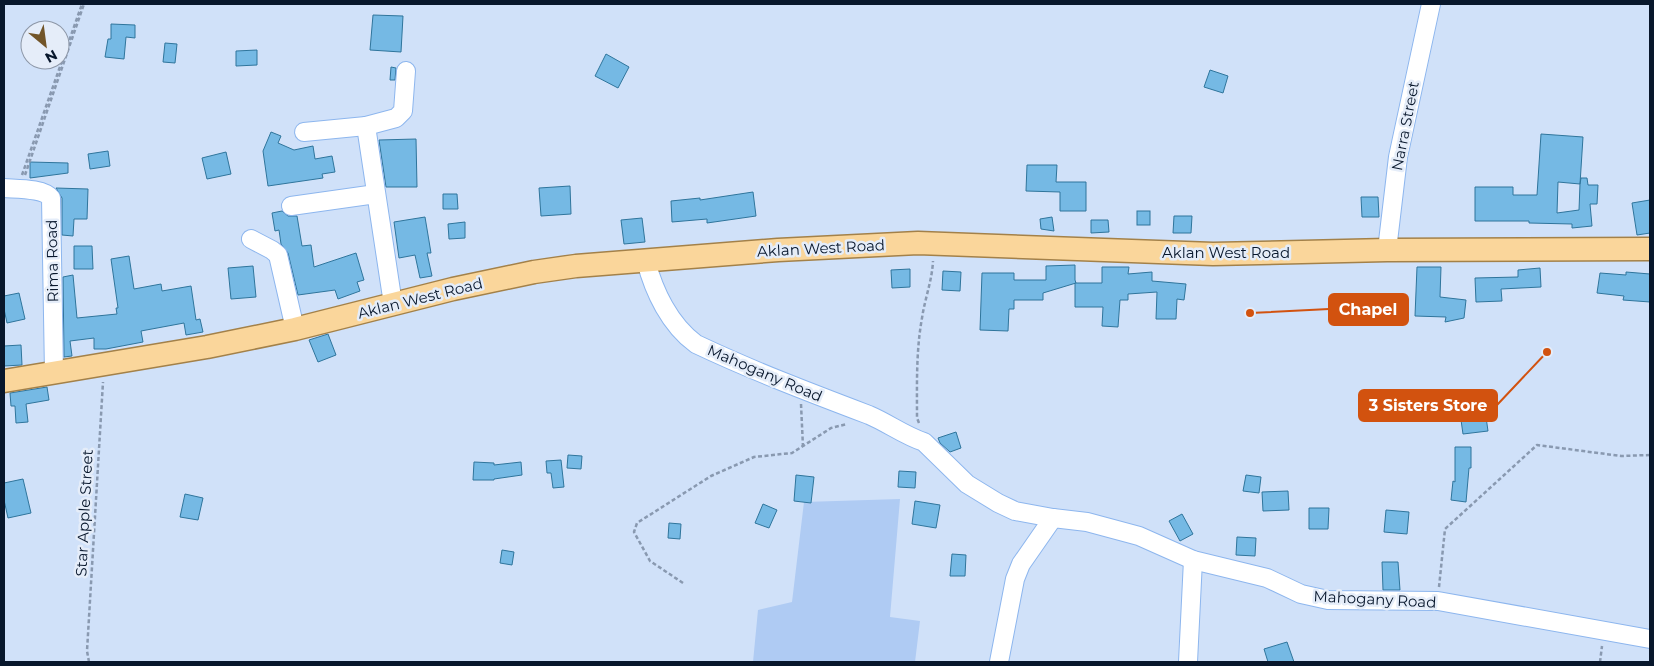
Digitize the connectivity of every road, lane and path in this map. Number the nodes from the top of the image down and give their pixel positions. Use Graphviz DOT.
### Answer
graph roads {
  1 [pos="83,4"];
  2 [pos="1431,4"];
  3 [pos="406,71"];
  4 [pos="366,126"];
  5 [pos="304,132"];
  6 [pos="14,188"];
  7 [pos="376,194"];
  8 [pos="291,206"];
  9 [pos="251,239"];
  10 [pos="934,244"];
  11 [pos="1650,248"];
  12 [pos="1387,250"];
  13 [pos="646,261"];
  14 [pos="393,304"];
  15 [pos="295,329"];
  16 [pos="104,364"];
  17 [pos="54,373"];
  18 [pos="4,381"];
  19 [pos="800,390"];
  20 [pos="872,416"];
  21 [pos="924,442"];
  22 [pos="803,447"];
  23 [pos="1650,455"];
  24 [pos="1053,518"];
  25 [pos="1193,560"];
  26 [pos="682,582"];
  27 [pos="1438,601"];
  28 [pos="1650,639"];
  29 [pos="89,662"];
  30 [pos="999,662"];
  31 [pos="1188,662"];
  1 -- 6 [label="path"];
  2 -- 12 [label="street, Narra Street"];
  3 -- 4 [label="street"];
  4 -- 5 [label="street"];
  4 -- 7 [label="street"];
  6 -- 17 [label="street, Rima Road"];
  7 -- 8 [label="street"];
  7 -- 14 [label="street"];
  9 -- 15 [label="street"];
  10 -- 12 [label="main road, Aklan West Road"];
  10 -- 13 [label="main road, Aklan West Road"];
  10 -- 21 [label="path"];
  11 -- 12 [label="main road, Aklan West Road"];
  13 -- 14 [label="main road, Aklan West Road"];
  13 -- 19 [label="street, Mahogany Road"];
  14 -- 15 [label="main road, Aklan West Road"];
  15 -- 16 [label="main road, Aklan West Road"];
  16 -- 17 [label="main road, Aklan West Road"];
  16 -- 29 [label="path, Star Apple Street"];
  17 -- 18 [label="main road, Aklan West Road"];
  19 -- 20 [label="street, Mahogany Road"];
  19 -- 22 [label="path"];
  20 -- 21 [label="street, Mahogany Road"];
  20 -- 22 [label="path"];
  21 -- 24 [label="street, Mahogany Road"];
  22 -- 26 [label="path"];
  23 -- 27 [label="path"];
  24 -- 25 [label="street, Mahogany Road"];
  24 -- 30 [label="street"];
  25 -- 27 [label="street, Mahogany Road"];
  25 -- 31 [label="street"];
  27 -- 28 [label="street, Mahogany Road"];
}
